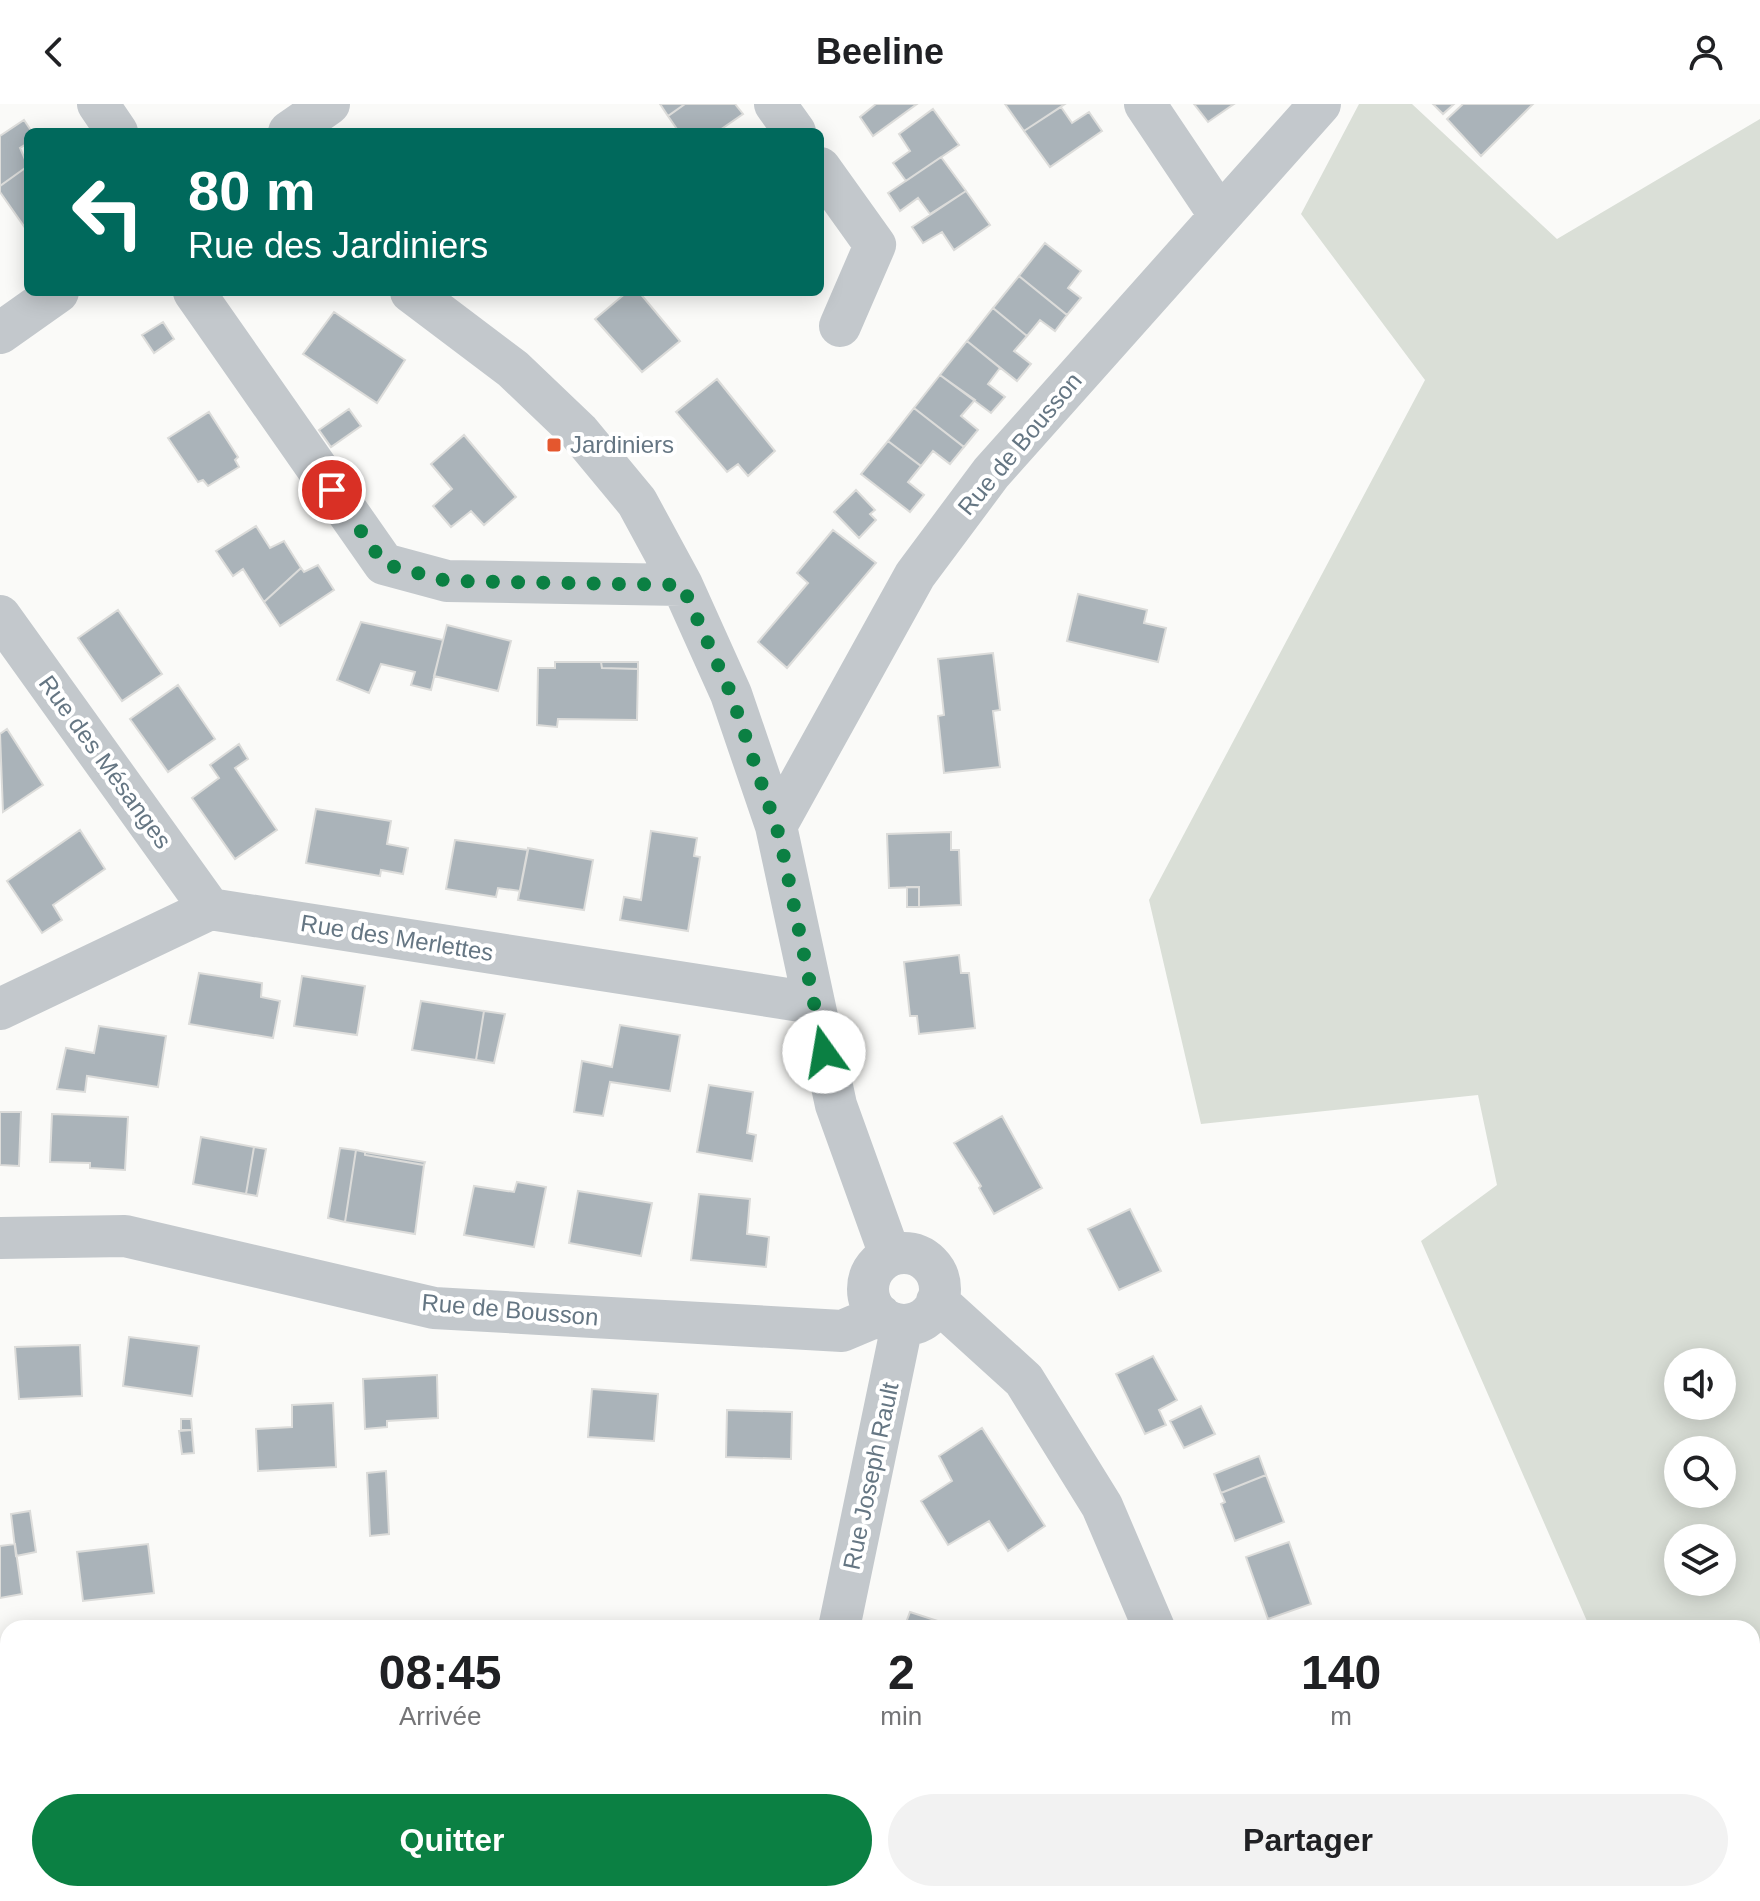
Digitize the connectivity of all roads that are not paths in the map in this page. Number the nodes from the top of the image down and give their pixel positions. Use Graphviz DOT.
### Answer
graph roads {
  1 [pos="98,104"];
  2 [pos="329,104"];
  3 [pos="775,104"];
  4 [pos="1145,104"];
  5 [pos="1320,104"];
  6 [pos="114,128"];
  7 [pos="295,128"];
  8 [pos="792,128"];
  9 [pos="824,174"];
  10 [pos="1220,216"];
  11 [pos="52,296"];
  12 [pos="197,296"];
  13 [pos="416,296"];
  14 [pos="840,326"];
  15 [pos="0,333"];
  16 [pos="682,585"];
  17 [pos="0,616"];
  18 [pos="776,826"];
  19 [pos="210,909"];
  20 [pos="813,1003"];
  21 [pos="0,1009"];
  22 [pos="0,1238"];
  23 [pos="890,1255"];
  24 [pos="937,1301"];
  25 [pos="891,1320"];
  26 [pos="840,1620"];
  27 [pos="1151,1620"];
  1 -- 6 [label="street"];
  2 -- 7 [label="street"];
  3 -- 8 [label="street"];
  4 -- 10 [label="street"];
  5 -- 10 [label="street, Rue de Bousson"];
  9 -- 14 [label="street"];
  10 -- 18 [label="street, Rue de Bousson"];
  11 -- 15 [label="street"];
  12 -- 16 [label="street"];
  13 -- 16 [label="street"];
  16 -- 18 [label="street"];
  17 -- 19 [label="street, Rue des Mésanges"];
  18 -- 20 [label="street"];
  19 -- 20 [label="street, Rue des Merlettes"];
  19 -- 21 [label="street"];
  20 -- 23 [label="street"];
  22 -- 25 [label="street, Rue de Bousson"];
  23 -- 24 [label="street"];
  23 -- 25 [label="street"];
  24 -- 25 [label="street"];
  24 -- 27 [label="street"];
  25 -- 26 [label="street, Rue Joseph Rault"];
}
